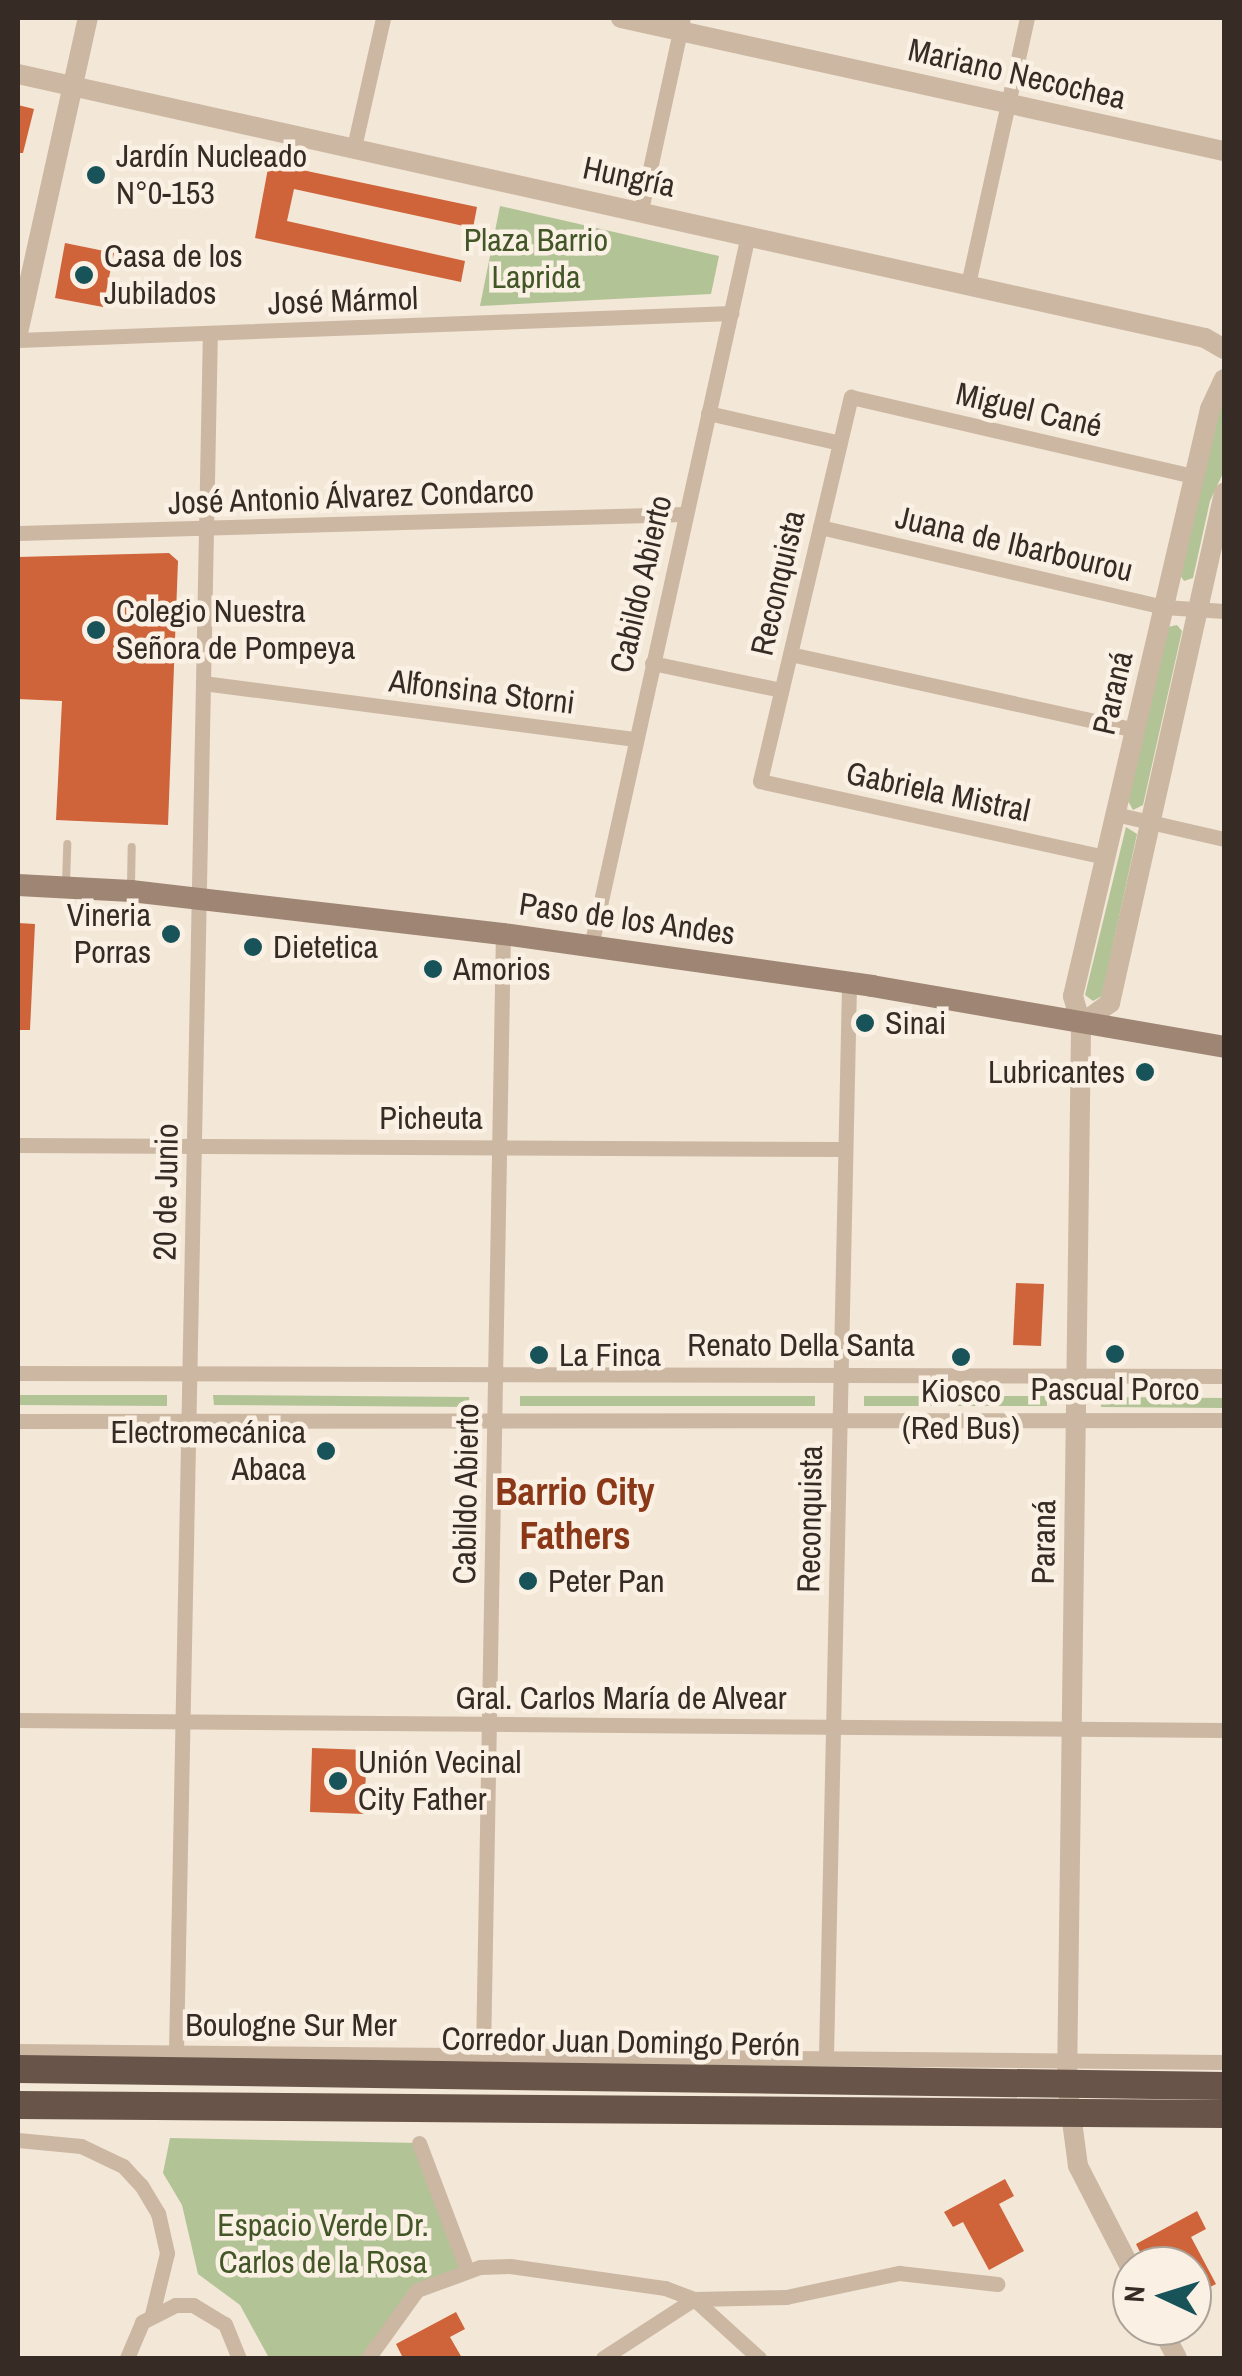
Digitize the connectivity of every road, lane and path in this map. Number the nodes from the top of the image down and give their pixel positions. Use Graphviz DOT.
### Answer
graph roads {
  1 [pos="88,18"];
  2 [pos="383,18"];
  3 [pos="620,18"];
  4 [pos="1026,18"];
  5 [pos="682,24"];
  6 [pos="18,74"];
  7 [pos="73,86"];
  8 [pos="1008,103"];
  9 [pos="354,147"];
  10 [pos="1224,151"];
  11 [pos="641,210"];
  12 [pos="748,235"];
  13 [pos="968,284"];
  14 [pos="731,313"];
  15 [pos="210,334"];
  16 [pos="18,337"];
  17 [pos="1224,349"];
  18 [pos="1224,379"];
  19 [pos="851,397"];
  20 [pos="708,414"];
  21 [pos="840,443"];
  22 [pos="1194,476"];
  23 [pos="1224,493"];
  24 [pos="686,514"];
  25 [pos="820,527"];
  26 [pos="206,530"];
  27 [pos="18,533"];
  28 [pos="1196,605"];
  29 [pos="1164,606"];
  30 [pos="1224,611"];
  31 [pos="790,654"];
  32 [pos="652,663"];
  33 [pos="204,682"];
  34 [pos="781,690"];
  35 [pos="1135,730"];
  36 [pos="634,739"];
  37 [pos="760,781"];
  38 [pos="1116,814"];
  39 [pos="1149,822"];
  40 [pos="1224,839"];
  41 [pos="67,844"];
  42 [pos="132,848"];
  43 [pos="1106,857"];
  44 [pos="18,885"];
  45 [pos="66,886"];
  46 [pos="131,891"];
  47 [pos="199,898"];
  48 [pos="503,934"];
  49 [pos="591,946"];
  50 [pos="848,983"];
  51 [pos="1081,1024"];
  52 [pos="1224,1048"];
  53 [pos="18,1145"];
  54 [pos="500,1145"];
  55 [pos="194,1146"];
  56 [pos="845,1148"];
  57 [pos="840,1371"];
  58 [pos="18,1372"];
  59 [pos="190,1372"];
  60 [pos="495,1374"];
  61 [pos="1076,1374"];
  62 [pos="1224,1376"];
  63 [pos="1076,1419"];
  64 [pos="494,1420"];
  65 [pos="1224,1420"];
  66 [pos="18,1421"];
  67 [pos="189,1421"];
  68 [pos="840,1421"];
  69 [pos="18,1720"];
  70 [pos="183,1722"];
  71 [pos="489,1725"];
  72 [pos="832,1726"];
  73 [pos="1072,1729"];
  74 [pos="1224,1730"];
  75 [pos="18,2050"];
  76 [pos="176,2052"];
  77 [pos="483,2054"];
  78 [pos="826,2056"];
  79 [pos="1224,2062"];
  80 [pos="18,2069"];
  81 [pos="1068,2072"];
  82 [pos="1224,2086"];
  83 [pos="18,2104"];
  84 [pos="1069,2113"];
  85 [pos="1224,2114"];
  86 [pos="18,2140"];
  87 [pos="419,2144"];
  88 [pos="1119,2246"];
  89 [pos="467,2270"];
  90 [pos="997,2284"];
  91 [pos="694,2300"];
  92 [pos="152,2314"];
  93 [pos="127,2358"];
  94 [pos="239,2358"];
  95 [pos="368,2358"];
  96 [pos="603,2358"];
  97 [pos="759,2358"];
  1 -- 7 [label="street"];
  2 -- 9 [label="street"];
  3 -- 5 [label="street, Mariano Necochea"];
  4 -- 8 [label="street"];
  5 -- 8 [label="street, Mariano Necochea"];
  5 -- 11 [label="street"];
  6 -- 7 [label="street, Hungría"];
  7 -- 9 [label="street, Hungría"];
  7 -- 16 [label="street"];
  8 -- 10 [label="street, Mariano Necochea"];
  8 -- 13 [label="street"];
  9 -- 11 [label="street, Hungría"];
  11 -- 12 [label="street, Hungría"];
  12 -- 13 [label="street, Hungría"];
  12 -- 14 [label="street, Cabildo Abierto"];
  13 -- 17 [label="street, Hungría"];
  14 -- 15 [label="street, José Mármol"];
  14 -- 20 [label="street, Cabildo Abierto"];
  15 -- 16 [label="street, José Mármol"];
  15 -- 26 [label="street, 20 de Junio"];
  18 -- 22 [label="street, Paraná"];
  19 -- 21 [label="street, Reconquista"];
  19 -- 22 [label="street, Miguel Cané"];
  20 -- 21 [label="street"];
  20 -- 24 [label="street, Cabildo Abierto"];
  21 -- 25 [label="street, Reconquista"];
  22 -- 29 [label="street, Paraná"];
  23 -- 28 [label="street, Paraná"];
  24 -- 26 [label="street, José Antonio Álvarez Condarco"];
  24 -- 32 [label="street, Cabildo Abierto"];
  25 -- 29 [label="street, Juana de Ibarbourou"];
  25 -- 31 [label="street, Reconquista"];
  26 -- 27 [label="street, José Antonio Álvarez Condarco"];
  26 -- 33 [label="street, 20 de Junio"];
  28 -- 29 [label="street, Juana de Ibarbourou"];
  28 -- 30 [label="street, Juana de Ibarbourou"];
  28 -- 39 [label="street, Paraná"];
  29 -- 35 [label="street, Paraná"];
  31 -- 34 [label="street, Reconquista"];
  31 -- 35 [label="street"];
  32 -- 34 [label="street"];
  32 -- 36 [label="street, Cabildo Abierto"];
  33 -- 36 [label="street, Alfonsina Storni"];
  33 -- 47 [label="street, 20 de Junio"];
  34 -- 37 [label="street, Reconquista"];
  35 -- 38 [label="street, Paraná"];
  36 -- 49 [label="street, Cabildo Abierto"];
  37 -- 43 [label="street, Gabriela Mistral"];
  38 -- 39 [label="street"];
  38 -- 43 [label="street, Paraná"];
  39 -- 40 [label="street"];
  39 -- 51 [label="street, Paraná"];
  41 -- 45 [label="lane"];
  42 -- 46 [label="lane"];
  43 -- 51 [label="street, Paraná"];
  44 -- 45 [label="main road, Paso de los Andes"];
  45 -- 46 [label="main road, Paso de los Andes"];
  46 -- 47 [label="main road, Paso de los Andes"];
  47 -- 48 [label="main road, Paso de los Andes"];
  47 -- 55 [label="street, 20 de Junio"];
  48 -- 49 [label="main road, Paso de los Andes"];
  48 -- 54 [label="street, Cabildo Abierto"];
  49 -- 50 [label="main road, Paso de los Andes"];
  50 -- 51 [label="main road, Paso de los Andes"];
  50 -- 56 [label="street, Reconquista"];
  51 -- 52 [label="main road, Paso de los Andes"];
  51 -- 61 [label="street, Paraná"];
  53 -- 55 [label="street, Picheuta"];
  54 -- 55 [label="street, Picheuta"];
  54 -- 56 [label="street, Picheuta"];
  54 -- 60 [label="street, Cabildo Abierto"];
  55 -- 59 [label="street, 20 de Junio"];
  56 -- 57 [label="street, Reconquista"];
  57 -- 60 [label="street, Renato Della Santa"];
  57 -- 61 [label="street, Renato Della Santa"];
  57 -- 68 [label="street, Reconquista"];
  58 -- 59 [label="street, Renato Della Santa"];
  59 -- 60 [label="street, Renato Della Santa"];
  59 -- 67 [label="street, 20 de Junio"];
  60 -- 64 [label="street, Cabildo Abierto"];
  61 -- 62 [label="street, Renato Della Santa"];
  61 -- 63 [label="street, Paraná"];
  63 -- 65 [label="street"];
  63 -- 68 [label="street"];
  63 -- 73 [label="street, Paraná"];
  64 -- 67 [label="street"];
  64 -- 68 [label="street"];
  64 -- 71 [label="street, Cabildo Abierto"];
  66 -- 67 [label="street"];
  67 -- 70 [label="street, 20 de Junio"];
  68 -- 72 [label="street, Reconquista"];
  69 -- 70 [label="street, Gral. Carlos María de Alvear"];
  70 -- 71 [label="street, Gral. Carlos María de Alvear"];
  70 -- 76 [label="street, 20 de Junio"];
  71 -- 72 [label="street, Gral. Carlos María de Alvear"];
  71 -- 77 [label="street, Cabildo Abierto"];
  72 -- 73 [label="street, Gral. Carlos María de Alvear"];
  72 -- 78 [label="street, Reconquista"];
  73 -- 74 [label="street, Gral. Carlos María de Alvear"];
  73 -- 81 [label="street, Paraná"];
  75 -- 76 [label="street, Boulogne Sur Mer"];
  76 -- 77 [label="street, Boulogne Sur Mer"];
  77 -- 78 [label="street, Boulogne Sur Mer"];
  78 -- 81 [label="street, Boulogne Sur Mer"];
  79 -- 81 [label="street, Boulogne Sur Mer"];
  80 -- 81 [label="highway, Corredor Juan Domingo Perón"];
  81 -- 82 [label="highway, Corredor Juan Domingo Perón"];
  81 -- 84 [label="street, Paraná"];
  83 -- 84 [label="highway, Corredor Juan Domingo Perón"];
  84 -- 85 [label="highway, Corredor Juan Domingo Perón"];
  84 -- 88 [label="street, Paraná"];
  86 -- 92 [label="street"];
  87 -- 89 [label="street"];
  89 -- 91 [label="street"];
  89 -- 95 [label="street"];
  90 -- 91 [label="street"];
  91 -- 96 [label="street"];
  91 -- 97 [label="street"];
  92 -- 93 [label="street"];
  92 -- 94 [label="street"];
}
